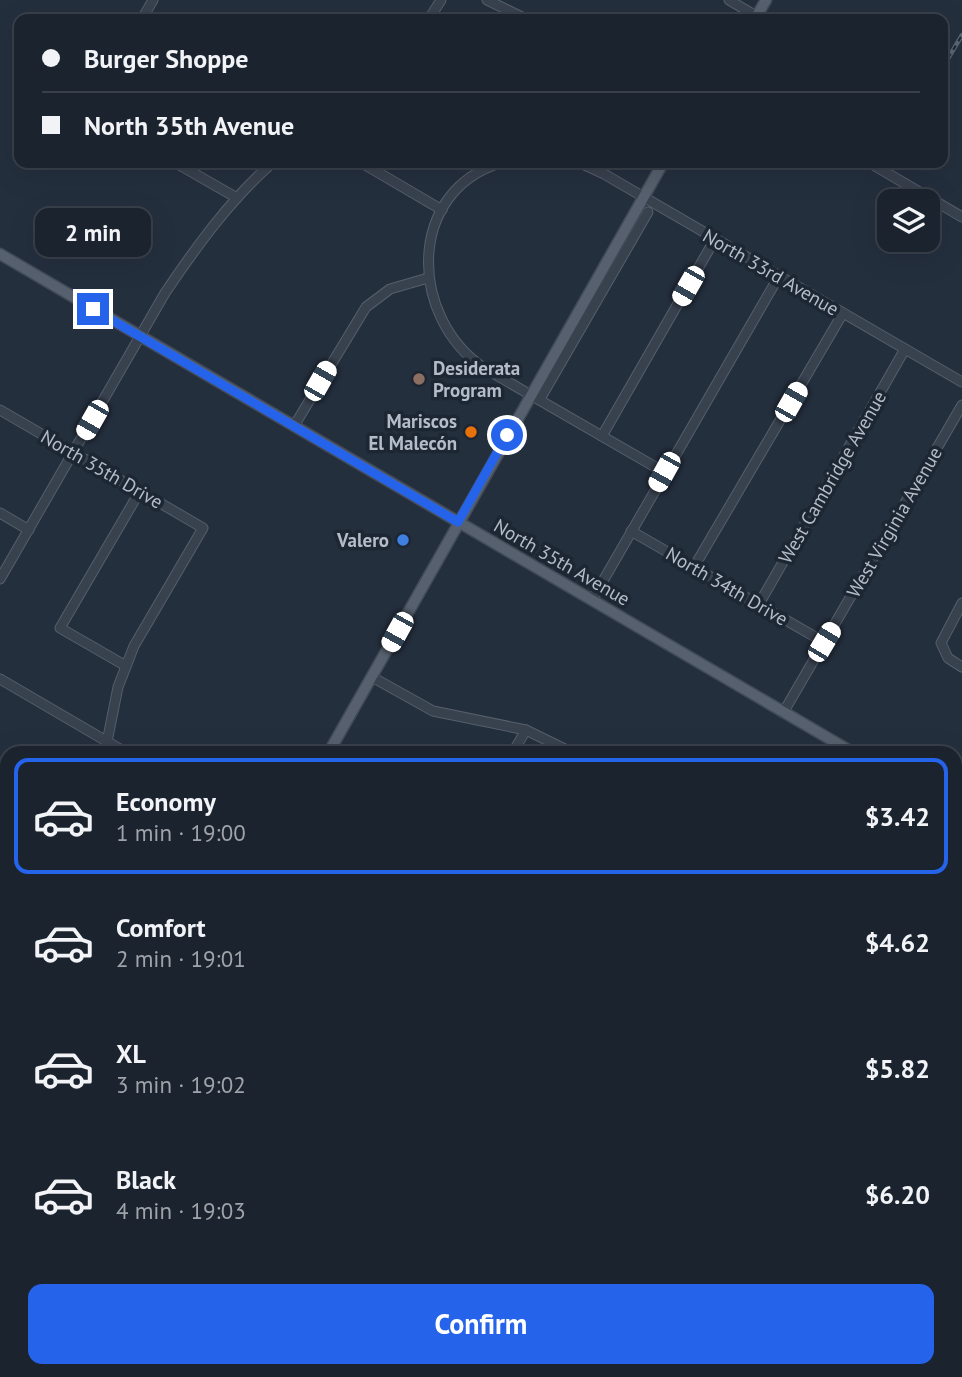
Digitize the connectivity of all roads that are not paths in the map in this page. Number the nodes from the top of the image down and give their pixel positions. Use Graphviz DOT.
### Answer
graph roads {
  1 [pos="486,0"];
  2 [pos="729,0"];
  3 [pos="515,14"];
  4 [pos="750,14"];
  5 [pos="185,168"];
  6 [pos="267,168"];
  7 [pos="371,168"];
  8 [pos="485,168"];
  9 [pos="589,168"];
  10 [pos="660,168"];
  11 [pos="879,168"];
  12 [pos="643,197"];
  13 [pos="237,198"];
  14 [pos="442,210"];
  15 [pos="648,212"];
  16 [pos="962,217"];
  17 [pos="635,223"];
  18 [pos="715,239"];
  19 [pos="0,254"];
  20 [pos="779,276"];
  21 [pos="428,278"];
  22 [pos="843,313"];
  23 [pos="141,337"];
  24 [pos="905,349"];
  25 [pos="962,382"];
  26 [pos="536,397"];
  27 [pos="962,405"];
  28 [pos="0,410"];
  29 [pos="294,426"];
  30 [pos="602,436"];
  31 [pos="73,453"];
  32 [pos="664,472"];
  33 [pos="140,491"];
  34 [pos="0,513"];
  35 [pos="458,522"];
  36 [pos="29,530"];
  37 [pos="631,531"];
  38 [pos="694,567"];
  39 [pos="0,579"];
  40 [pos="592,600"];
  41 [pos="962,603"];
  42 [pos="759,604"];
  43 [pos="824,642"];
  44 [pos="126,666"];
  45 [pos="962,667"];
  46 [pos="372,677"];
  47 [pos="0,679"];
  48 [pos="783,713"];
  49 [pos="526,730"];
  50 [pos="107,742"];
  51 [pos="105,746"];
  52 [pos="114,746"];
  53 [pos="332,746"];
  54 [pos="517,746"];
  55 [pos="559,746"];
  56 [pos="841,746"];
  1 -- 3 [label="street"];
  2 -- 4 [label="street"];
  5 -- 13 [label="street"];
  6 -- 13 [label="street"];
  7 -- 14 [label="street"];
  8 -- 14 [label="street"];
  9 -- 12 [label="street, North 33rd Avenue"];
  10 -- 12 [label="main road"];
  11 -- 16 [label="street"];
  12 -- 17 [label="main road"];
  12 -- 18 [label="street, North 33rd Avenue"];
  13 -- 23 [label="street"];
  14 -- 21 [label="street"];
  15 -- 17 [label="street"];
  17 -- 26 [label="main road"];
  18 -- 20 [label="street, North 33rd Avenue"];
  18 -- 30 [label="street"];
  19 -- 23 [label="main road, North 35th Avenue"];
  20 -- 22 [label="street, North 33rd Avenue"];
  20 -- 32 [label="street"];
  21 -- 26 [label="street"];
  21 -- 29 [label="street"];
  22 -- 24 [label="street, North 33rd Avenue"];
  22 -- 38 [label="street"];
  23 -- 29 [label="main road, North 35th Avenue"];
  23 -- 31 [label="street"];
  24 -- 25 [label="street, North 33rd Avenue"];
  24 -- 42 [label="street, West Cambridge Avenue"];
  26 -- 30 [label="street"];
  26 -- 35 [label="main road"];
  27 -- 43 [label="street, West Virginia Avenue"];
  28 -- 31 [label="street, North 35th Drive"];
  29 -- 35 [label="main road, North 35th Avenue"];
  30 -- 32 [label="street"];
  31 -- 33 [label="street, North 35th Drive"];
  31 -- 36 [label="street"];
  32 -- 37 [label="street"];
  33 -- 44 [label="street, North 35th Drive"];
  33 -- 44 [label="street"];
  34 -- 36 [label="street"];
  35 -- 40 [label="main road, North 35th Avenue"];
  35 -- 46 [label="main road"];
  36 -- 39 [label="street"];
  37 -- 38 [label="street, North 34th Drive"];
  37 -- 40 [label="street"];
  38 -- 42 [label="street, North 34th Drive"];
  40 -- 48 [label="main road, North 35th Avenue"];
  41 -- 45 [label="street"];
  42 -- 43 [label="street, North 34th Drive"];
  43 -- 48 [label="street, West Virginia Avenue"];
  44 -- 50 [label="street"];
  46 -- 49 [label="street"];
  46 -- 53 [label="main road"];
  47 -- 50 [label="street"];
  48 -- 56 [label="main road, North 35th Avenue"];
  49 -- 54 [label="street"];
  49 -- 55 [label="street"];
  50 -- 51 [label="street"];
  50 -- 52 [label="street"];
}
